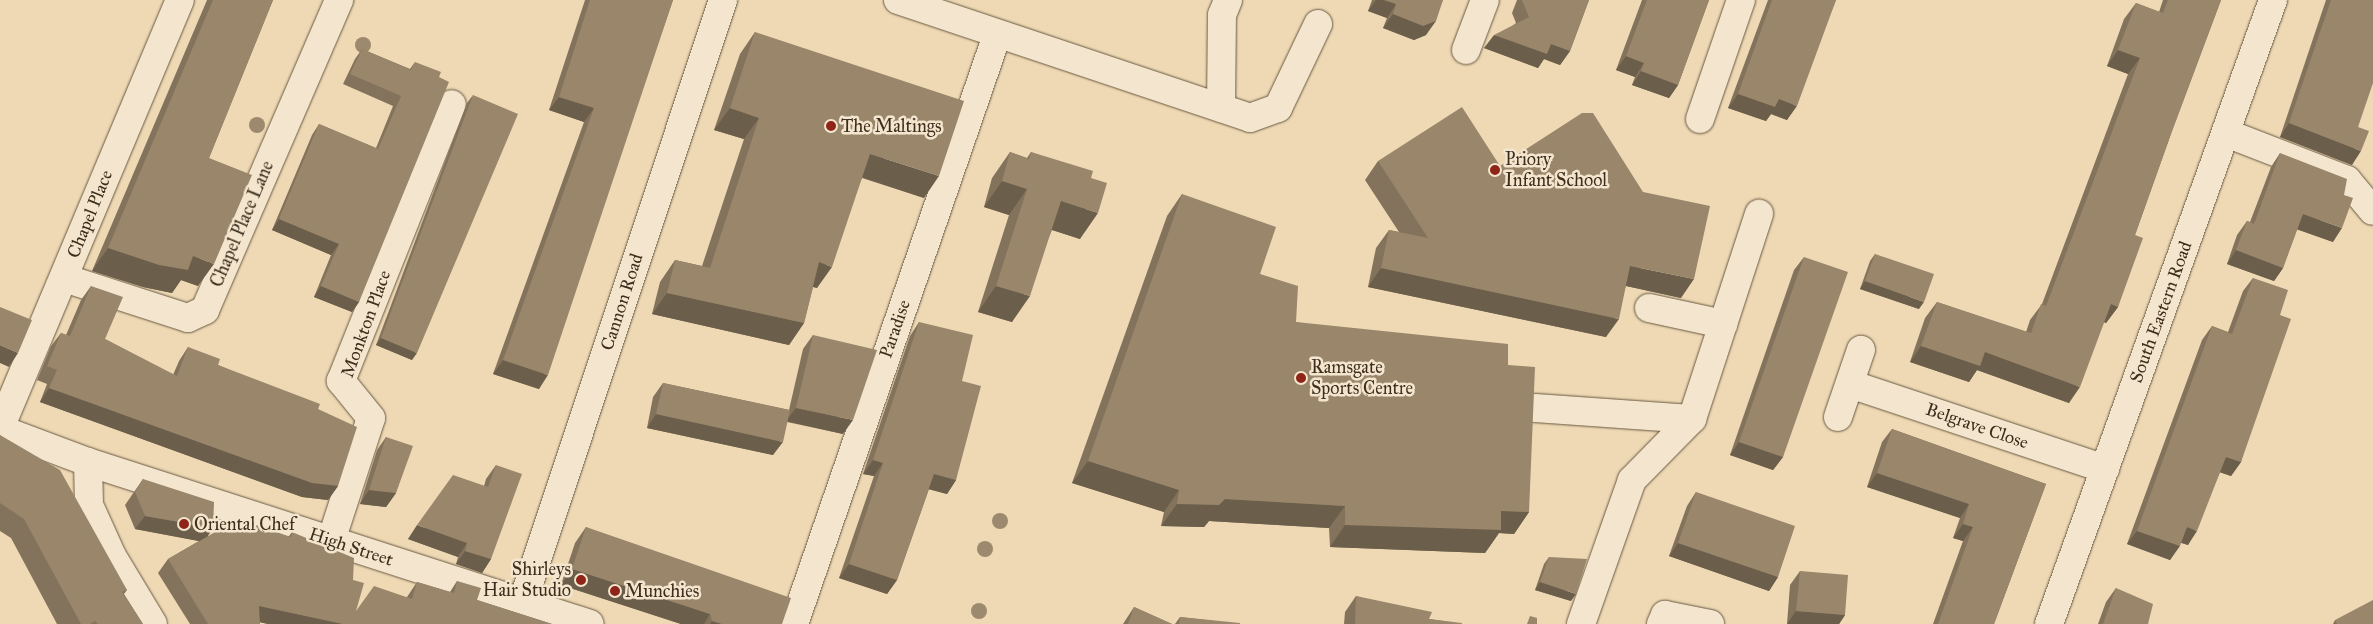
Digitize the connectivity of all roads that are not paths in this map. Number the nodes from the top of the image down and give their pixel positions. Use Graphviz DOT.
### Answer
graph roads {
  1 [pos="180,0"];
  2 [pos="339,0"];
  3 [pos="723,0"];
  4 [pos="898,0"];
  5 [pos="1228,0"];
  6 [pos="1484,0"];
  7 [pos="1741,0"];
  8 [pos="2273,0"];
  9 [pos="1318,24"];
  10 [pos="997,35"];
  11 [pos="1466,50"];
  12 [pos="452,104"];
  13 [pos="1221,108"];
  14 [pos="1700,119"];
  15 [pos="2226,132"];
  16 [pos="2373,211"];
  17 [pos="1759,214"];
  18 [pos="64,278"];
  19 [pos="1649,308"];
  20 [pos="1723,324"];
  21 [pos="1861,350"];
  22 [pos="1850,384"];
  23 [pos="1535,408"];
  24 [pos="1838,417"];
  25 [pos="1692,419"];
  26 [pos="0,428"];
  27 [pos="88,462"];
  28 [pos="2105,469"];
  29 [pos="331,540"];
  30 [pos="522,604"];
  31 [pos="574,622"];
  32 [pos="153,624"];
  33 [pos="794,624"];
  34 [pos="1582,624"];
  35 [pos="1661,624"];
  36 [pos="1710,624"];
  37 [pos="2049,624"];
  1 -- 18 [label="street, Chapel Place"];
  2 -- 18 [label="street, Chapel Place Lane"];
  3 -- 30 [label="street, Cannon Road"];
  4 -- 10 [label="street"];
  5 -- 13 [label="street"];
  6 -- 11 [label="street"];
  7 -- 14 [label="street"];
  8 -- 15 [label="street, South Eastern Road"];
  9 -- 13 [label="street"];
  10 -- 13 [label="street"];
  10 -- 33 [label="street, Paradise"];
  12 -- 29 [label="street, Monkton Place"];
  15 -- 16 [label="street"];
  15 -- 28 [label="street, South Eastern Road"];
  17 -- 20 [label="street"];
  18 -- 26 [label="street, Chapel Place"];
  19 -- 20 [label="street"];
  20 -- 25 [label="street"];
  21 -- 22 [label="street"];
  22 -- 24 [label="street"];
  22 -- 28 [label="street, Belgrave Close"];
  23 -- 25 [label="street"];
  25 -- 34 [label="street"];
  26 -- 27 [label="street, High Street"];
  27 -- 29 [label="street, High Street"];
  27 -- 32 [label="street"];
  28 -- 37 [label="street, South Eastern Road"];
  29 -- 30 [label="street, High Street"];
  30 -- 31 [label="street, High Street"];
  35 -- 36 [label="street"];
}
